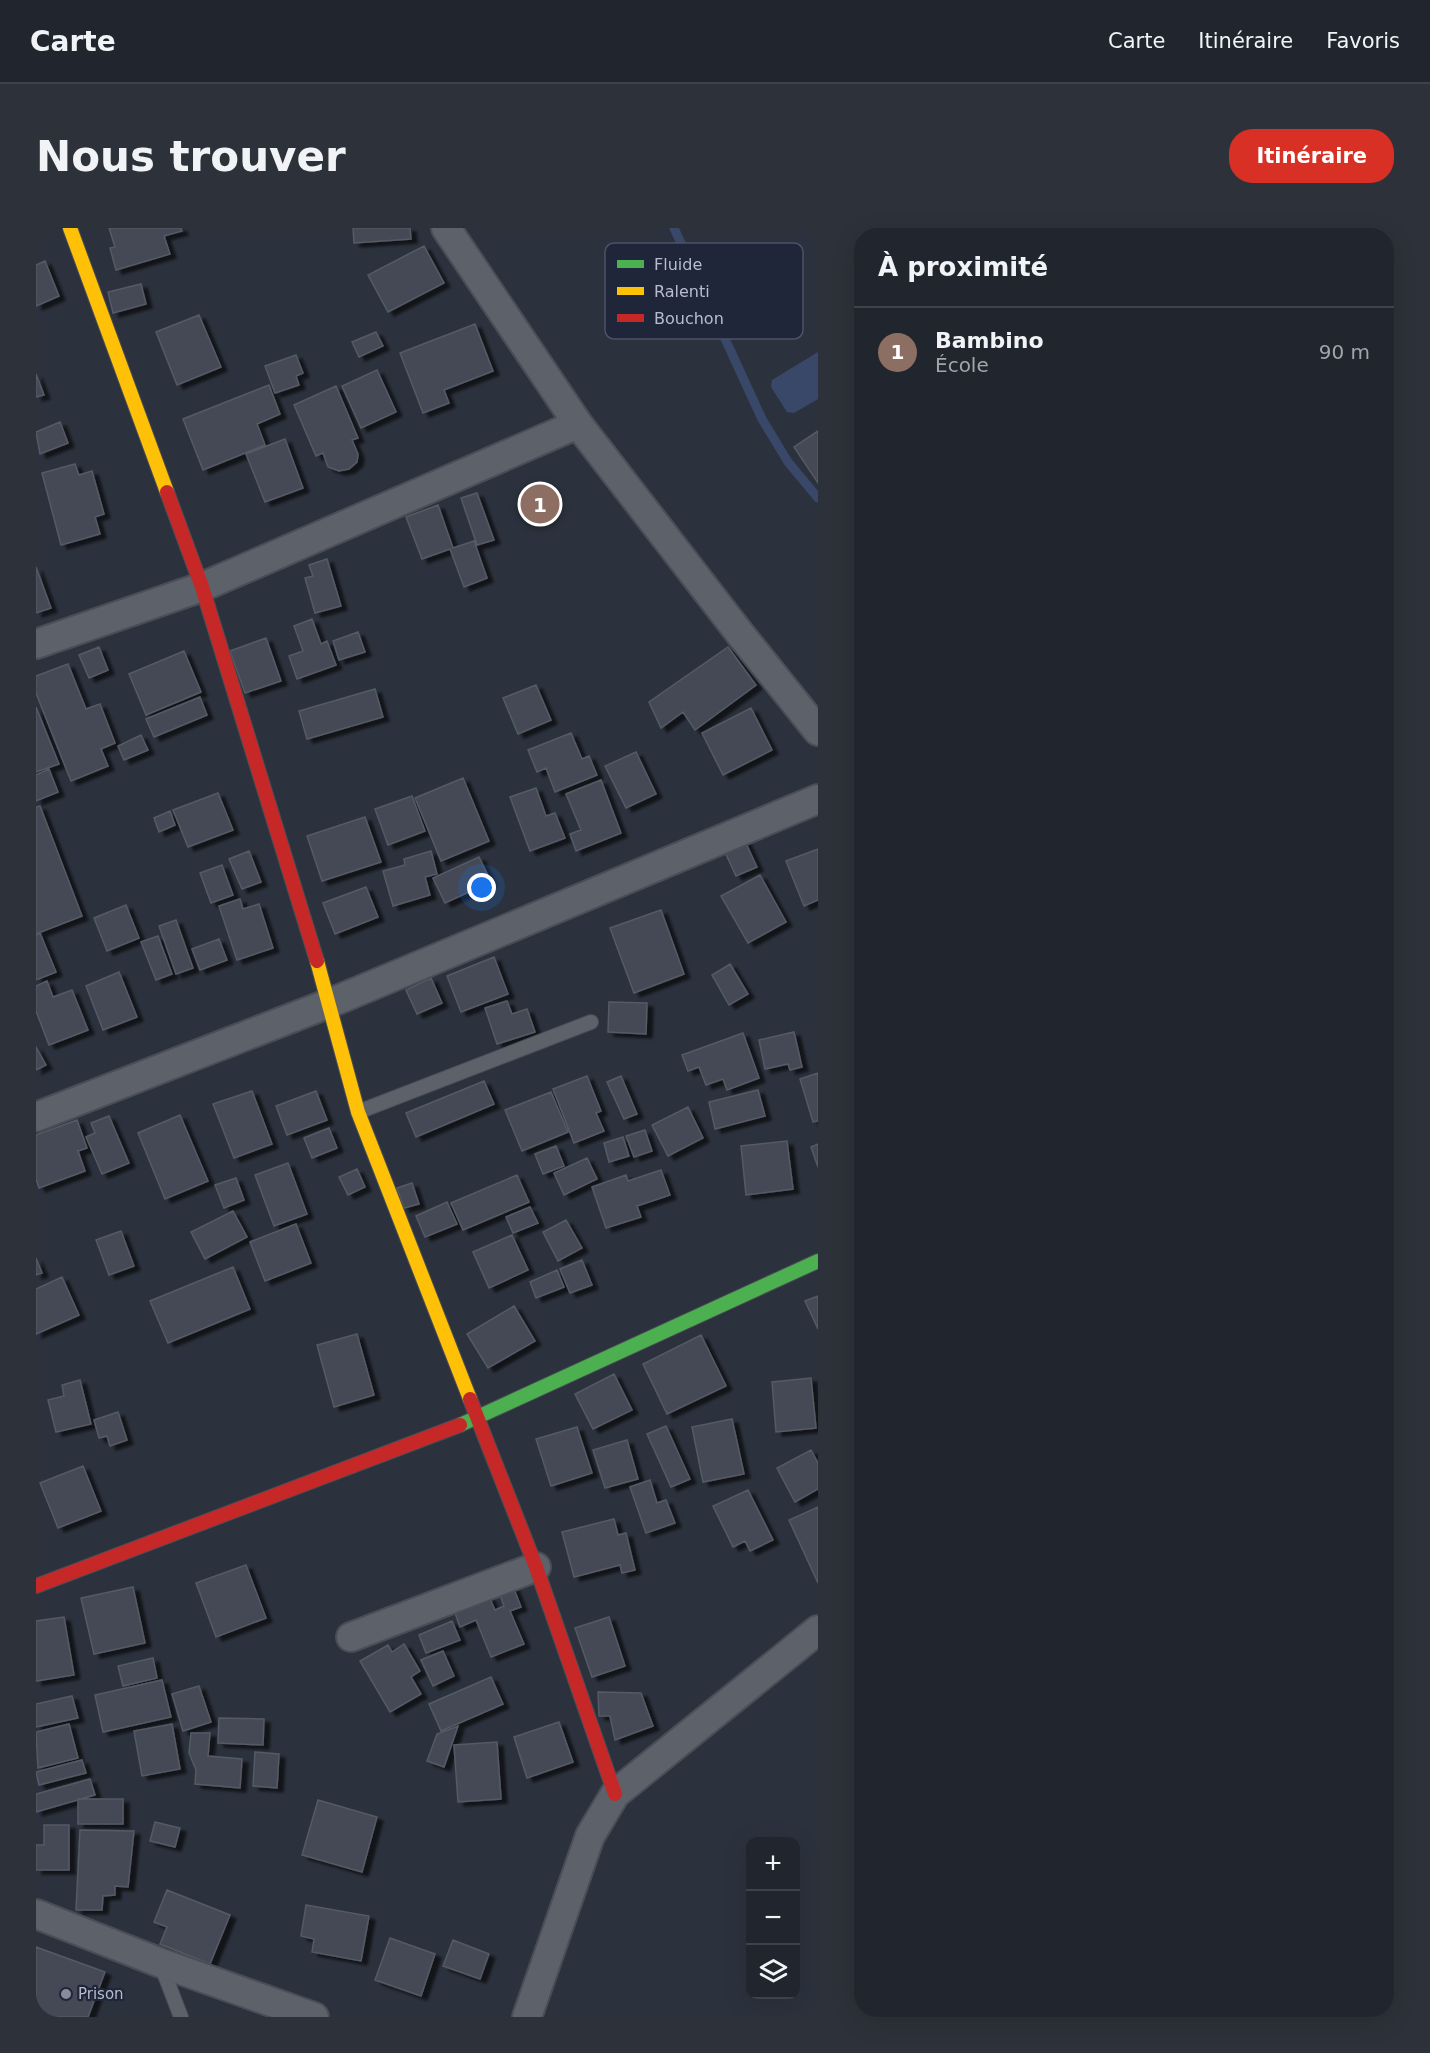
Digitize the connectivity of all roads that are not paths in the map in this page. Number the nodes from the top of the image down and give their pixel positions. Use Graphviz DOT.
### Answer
graph roads {
  1 [pos="70,228"];
  2 [pos="446,228"];
  3 [pos="578,424"];
  4 [pos="202,587"];
  5 [pos="36,644"];
  6 [pos="818,731"];
  7 [pos="818,799"];
  8 [pos="330,1003"];
  9 [pos="591,1022"];
  10 [pos="358,1112"];
  11 [pos="36,1117"];
  12 [pos="818,1261"];
  13 [pos="477,1419"];
  14 [pos="536,1567"];
  15 [pos="36,1586"];
  16 [pos="818,1630"];
  17 [pos="351,1637"];
  18 [pos="615,1794"];
  19 [pos="36,1914"];
  20 [pos="161,1963"];
  21 [pos="181,2017"];
  22 [pos="314,2017"];
  23 [pos="527,2017"];
  1 -- 4 [label="street"];
  2 -- 3 [label="street"];
  3 -- 4 [label="street"];
  3 -- 6 [label="street"];
  4 -- 5 [label="street"];
  4 -- 8 [label="street"];
  7 -- 8 [label="street"];
  8 -- 10 [label="street"];
  8 -- 11 [label="street"];
  9 -- 10 [label="lane"];
  10 -- 13 [label="street"];
  12 -- 13 [label="street"];
  13 -- 14 [label="street"];
  13 -- 15 [label="street"];
  14 -- 17 [label="street"];
  14 -- 18 [label="street"];
  16 -- 18 [label="street"];
  18 -- 23 [label="street"];
  19 -- 20 [label="street"];
  20 -- 21 [label="lane"];
  20 -- 22 [label="street"];
}
